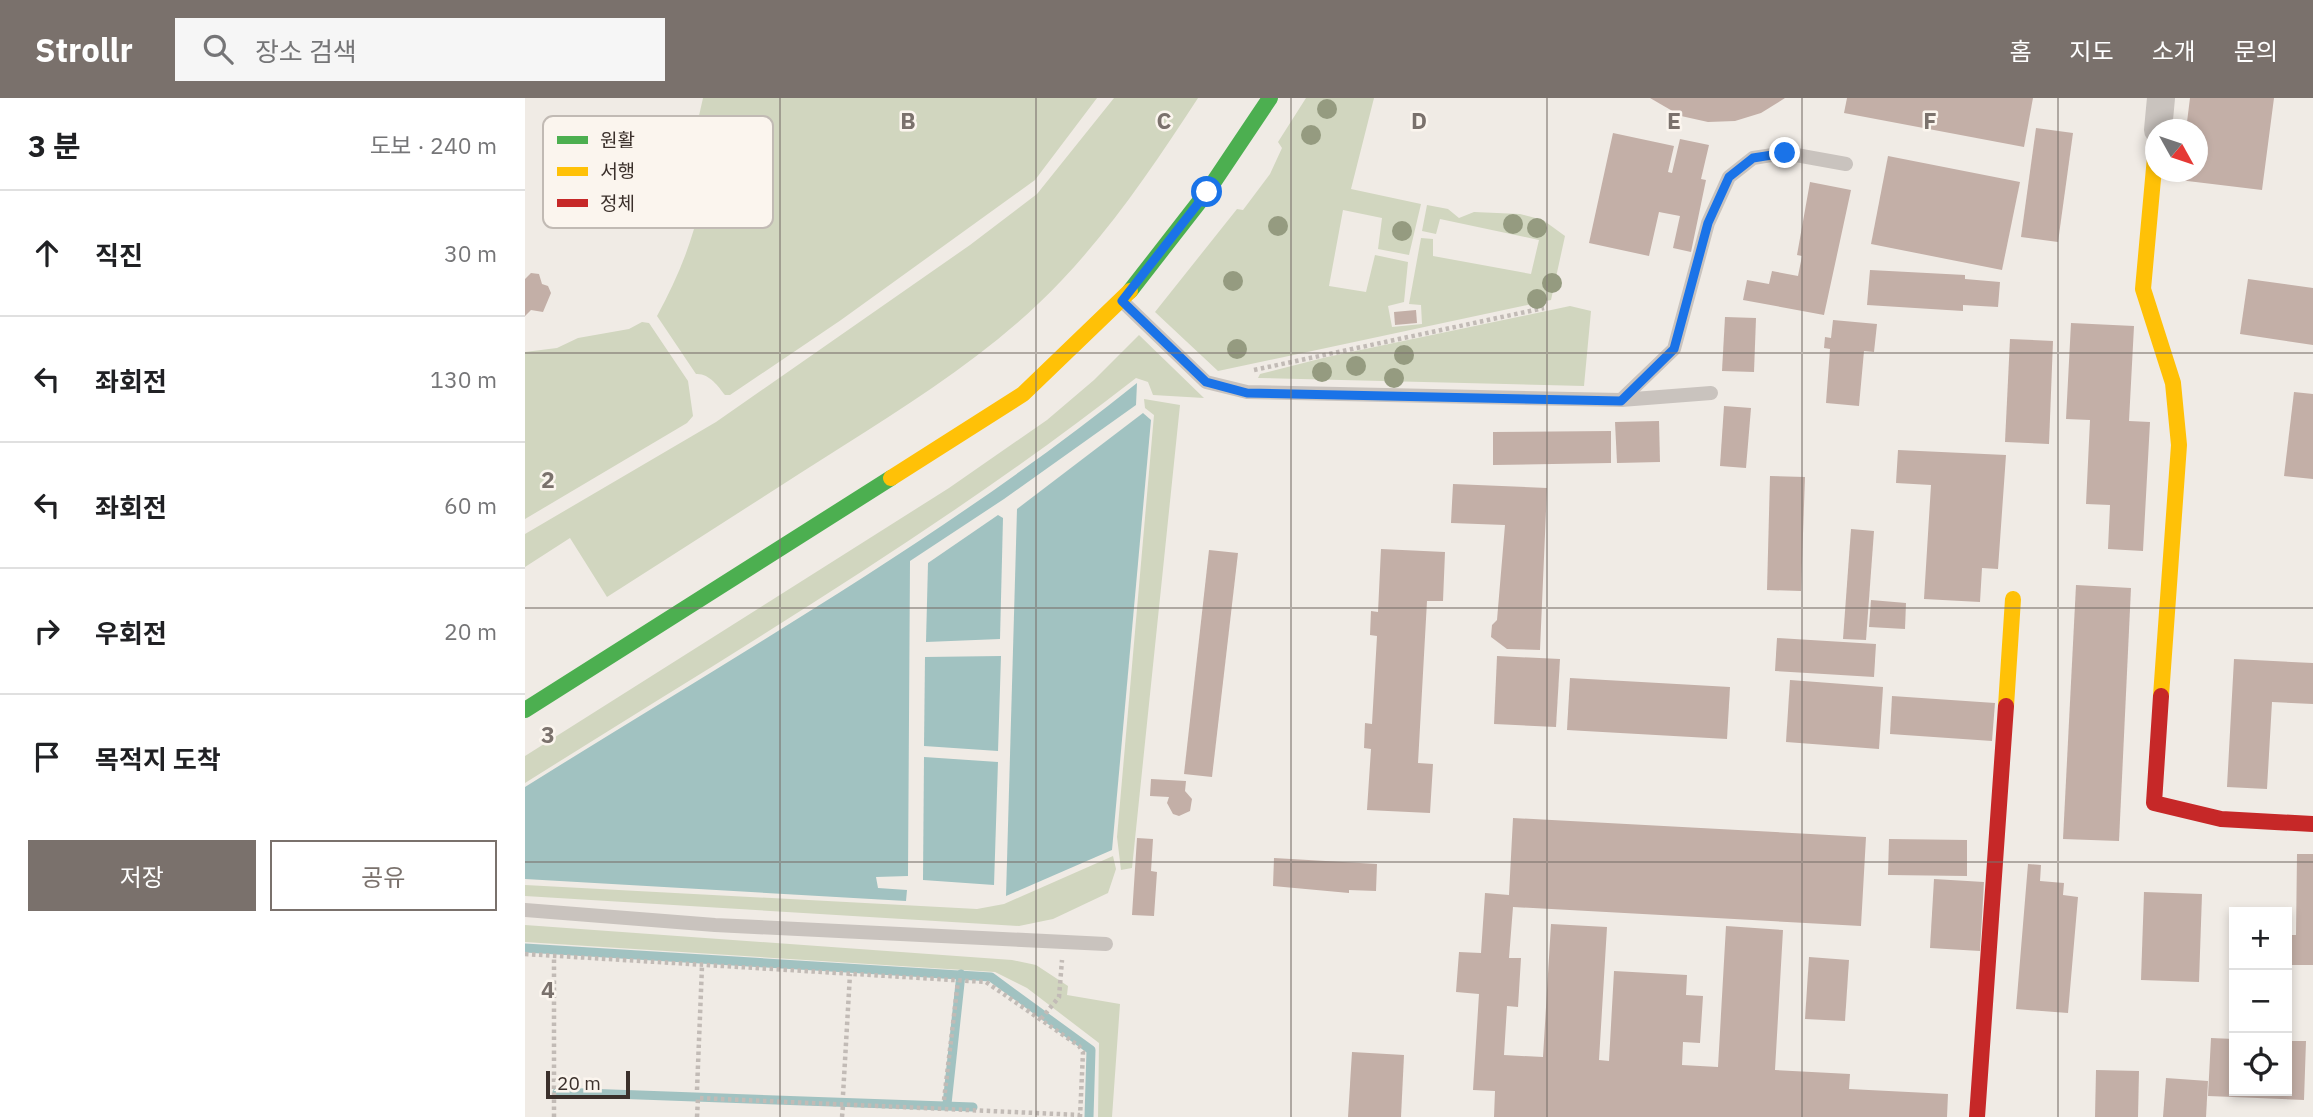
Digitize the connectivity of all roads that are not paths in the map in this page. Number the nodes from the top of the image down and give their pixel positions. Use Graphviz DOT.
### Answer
graph roads {
  1 [pos="1270,98"];
  2 [pos="2161,98"];
  3 [pos="2159,119"];
  4 [pos="1846,164"];
  5 [pos="2153,182"];
  6 [pos="1122,301"];
  7 [pos="1711,393"];
  8 [pos="1621,401"];
  9 [pos="2013,599"];
  10 [pos="525,710"];
  11 [pos="2313,824"];
  12 [pos="525,910"];
  13 [pos="1106,944"];
  14 [pos="1977,1117"];
  1 -- 6 [label="street"];
  2 -- 3 [label="street"];
  4 -- 8 [label="lane"];
  5 -- 11 [label="street"];
  6 -- 8 [label="lane"];
  6 -- 10 [label="street"];
  7 -- 8 [label="lane"];
  9 -- 14 [label="street"];
  12 -- 13 [label="lane"];
}
